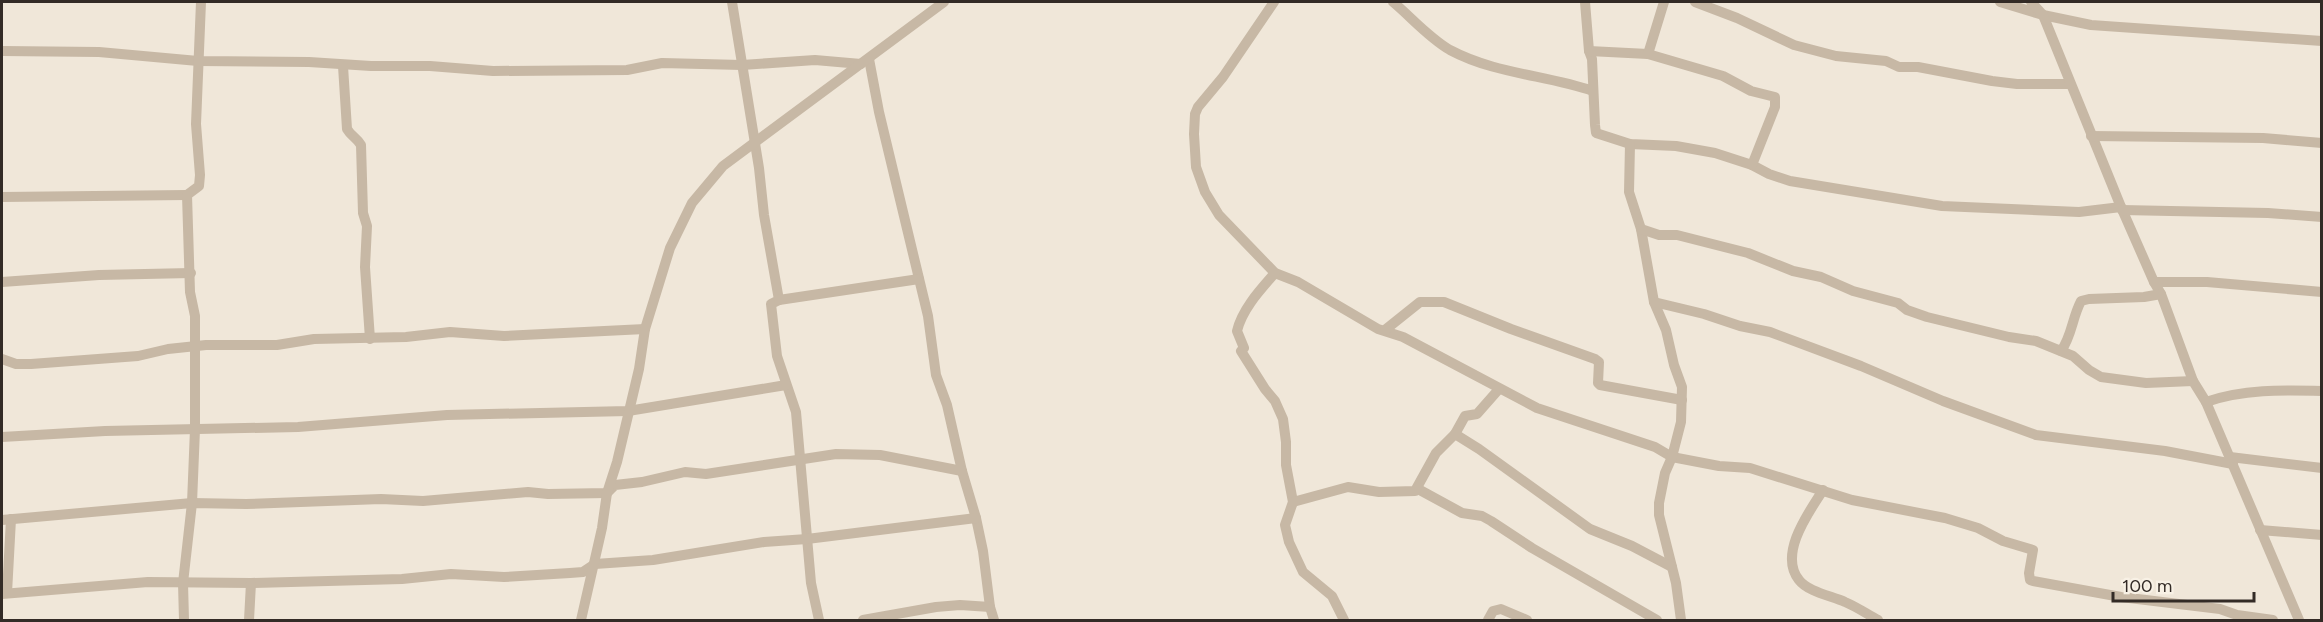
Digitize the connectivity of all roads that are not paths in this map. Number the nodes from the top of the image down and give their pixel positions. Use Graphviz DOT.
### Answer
graph roads {
  1 [pos="201,2"];
  2 [pos="732,2"];
  3 [pos="944,2"];
  4 [pos="1274,2"];
  5 [pos="1393,2"];
  6 [pos="1585,2"];
  7 [pos="1664,2"];
  8 [pos="1695,2"];
  9 [pos="2000,2"];
  10 [pos="2038,6"];
  11 [pos="2322,41"];
  12 [pos="2,51"];
  13 [pos="1589,51"];
  14 [pos="1648,54"];
  15 [pos="198,61"];
  16 [pos="865,62"];
  17 [pos="742,65"];
  18 [pos="343,66"];
  19 [pos="2070,84"];
  20 [pos="1593,91"];
  21 [pos="2091,136"];
  22 [pos="2322,143"];
  23 [pos="1630,144"];
  24 [pos="754,145"];
  25 [pos="1752,165"];
  26 [pos="187,195"];
  27 [pos="2,197"];
  28 [pos="2122,208"];
  29 [pos="2322,217"];
  30 [pos="1641,229"];
  31 [pos="191,273"];
  32 [pos="1275,273"];
  33 [pos="919,279"];
  34 [pos="2,282"];
  35 [pos="2154,282"];
  36 [pos="2321,291"];
  37 [pos="2161,294"];
  38 [pos="779,300"];
  39 [pos="1654,302"];
  40 [pos="645,329"];
  41 [pos="1385,330"];
  42 [pos="370,339"];
  43 [pos="195,348"];
  44 [pos="2061,351"];
  45 [pos="2,359"];
  46 [pos="2193,381"];
  47 [pos="786,385"];
  48 [pos="1499,389"];
  49 [pos="2322,391"];
  50 [pos="1682,400"];
  51 [pos="2206,402"];
  52 [pos="628,411"];
  53 [pos="195,429"];
  54 [pos="1455,434"];
  55 [pos="2,437"];
  56 [pos="1672,457"];
  57 [pos="800,459"];
  58 [pos="2231,461"];
  59 [pos="2322,468"];
  60 [pos="962,471"];
  61 [pos="1418,489"];
  62 [pos="1823,490"];
  63 [pos="607,493"];
  64 [pos="1293,502"];
  65 [pos="192,503"];
  66 [pos="976,518"];
  67 [pos="6,519"];
  68 [pos="2260,530"];
  69 [pos="2322,535"];
  70 [pos="807,539"];
  71 [pos="595,564"];
  72 [pos="1672,567"];
  73 [pos="183,583"];
  74 [pos="251,583"];
  75 [pos="4,594"];
  76 [pos="990,607"];
  77 [pos="820,620"];
  78 [pos="184,621"];
  79 [pos="249,621"];
  80 [pos="581,621"];
  81 [pos="814,621"];
  82 [pos="863,621"];
  83 [pos="994,621"];
  84 [pos="1344,621"];
  85 [pos="1488,621"];
  86 [pos="1527,621"];
  87 [pos="1657,621"];
  88 [pos="1681,621"];
  89 [pos="1878,621"];
  90 [pos="2273,621"];
  91 [pos="2299,621"];
  1 -- 15 [label="street"];
  2 -- 17 [label="street"];
  3 -- 16 [label="street"];
  4 -- 32 [label="street"];
  5 -- 20 [label="street"];
  6 -- 13 [label="street"];
  7 -- 14 [label="street"];
  8 -- 19 [label="street"];
  9 -- 10 [label="street"];
  10 -- 11 [label="street"];
  10 -- 19 [label="street"];
  12 -- 15 [label="street"];
  13 -- 14 [label="street"];
  13 -- 20 [label="street"];
  14 -- 25 [label="street"];
  15 -- 18 [label="street"];
  15 -- 26 [label="street"];
  16 -- 17 [label="street"];
  16 -- 24 [label="street"];
  16 -- 33 [label="street"];
  17 -- 18 [label="street"];
  17 -- 24 [label="street"];
  18 -- 42 [label="street"];
  19 -- 21 [label="street"];
  20 -- 23 [label="street"];
  21 -- 22 [label="street"];
  21 -- 28 [label="street"];
  23 -- 25 [label="street"];
  23 -- 30 [label="street"];
  24 -- 38 [label="street"];
  24 -- 40 [label="street"];
  25 -- 28 [label="street"];
  26 -- 27 [label="street"];
  26 -- 31 [label="street"];
  28 -- 29 [label="street"];
  28 -- 35 [label="street"];
  30 -- 39 [label="street"];
  30 -- 44 [label="street"];
  31 -- 34 [label="street"];
  31 -- 43 [label="street"];
  32 -- 41 [label="street"];
  32 -- 64 [label="street"];
  33 -- 38 [label="street"];
  33 -- 60 [label="street"];
  35 -- 36 [label="street"];
  35 -- 37 [label="street"];
  37 -- 44 [label="street"];
  37 -- 46 [label="street"];
  38 -- 47 [label="street"];
  39 -- 50 [label="street"];
  39 -- 58 [label="street"];
  40 -- 42 [label="street"];
  40 -- 52 [label="street"];
  41 -- 48 [label="street"];
  41 -- 50 [label="street"];
  42 -- 43 [label="street"];
  43 -- 45 [label="street"];
  43 -- 53 [label="street"];
  44 -- 46 [label="street"];
  46 -- 51 [label="street"];
  47 -- 52 [label="street"];
  47 -- 57 [label="street"];
  48 -- 54 [label="street"];
  48 -- 56 [label="street"];
  49 -- 51 [label="street"];
  50 -- 56 [label="street"];
  51 -- 58 [label="street"];
  52 -- 53 [label="street"];
  52 -- 63 [label="street"];
  53 -- 55 [label="street"];
  53 -- 65 [label="street"];
  54 -- 61 [label="street"];
  54 -- 72 [label="street"];
  56 -- 62 [label="street"];
  56 -- 72 [label="street"];
  57 -- 60 [label="street"];
  57 -- 63 [label="street"];
  57 -- 70 [label="street"];
  58 -- 59 [label="street"];
  58 -- 68 [label="street"];
  60 -- 66 [label="street"];
  61 -- 64 [label="street"];
  61 -- 87 [label="street"];
  62 -- 89 [label="street"];
  62 -- 90 [label="street"];
  63 -- 65 [label="street"];
  63 -- 71 [label="street"];
  64 -- 84 [label="street"];
  65 -- 67 [label="street"];
  65 -- 73 [label="street"];
  66 -- 70 [label="street"];
  66 -- 76 [label="street"];
  67 -- 75 [label="street"];
  68 -- 69 [label="street"];
  68 -- 91 [label="street"];
  70 -- 71 [label="street"];
  70 -- 77 [label="street"];
  71 -- 74 [label="street"];
  71 -- 80 [label="street"];
  72 -- 88 [label="street"];
  73 -- 74 [label="street"];
  73 -- 75 [label="street"];
  73 -- 78 [label="street"];
  74 -- 79 [label="street"];
  76 -- 82 [label="street"];
  76 -- 83 [label="street"];
  77 -- 81 [label="street"];
  85 -- 86 [label="street"];
}
